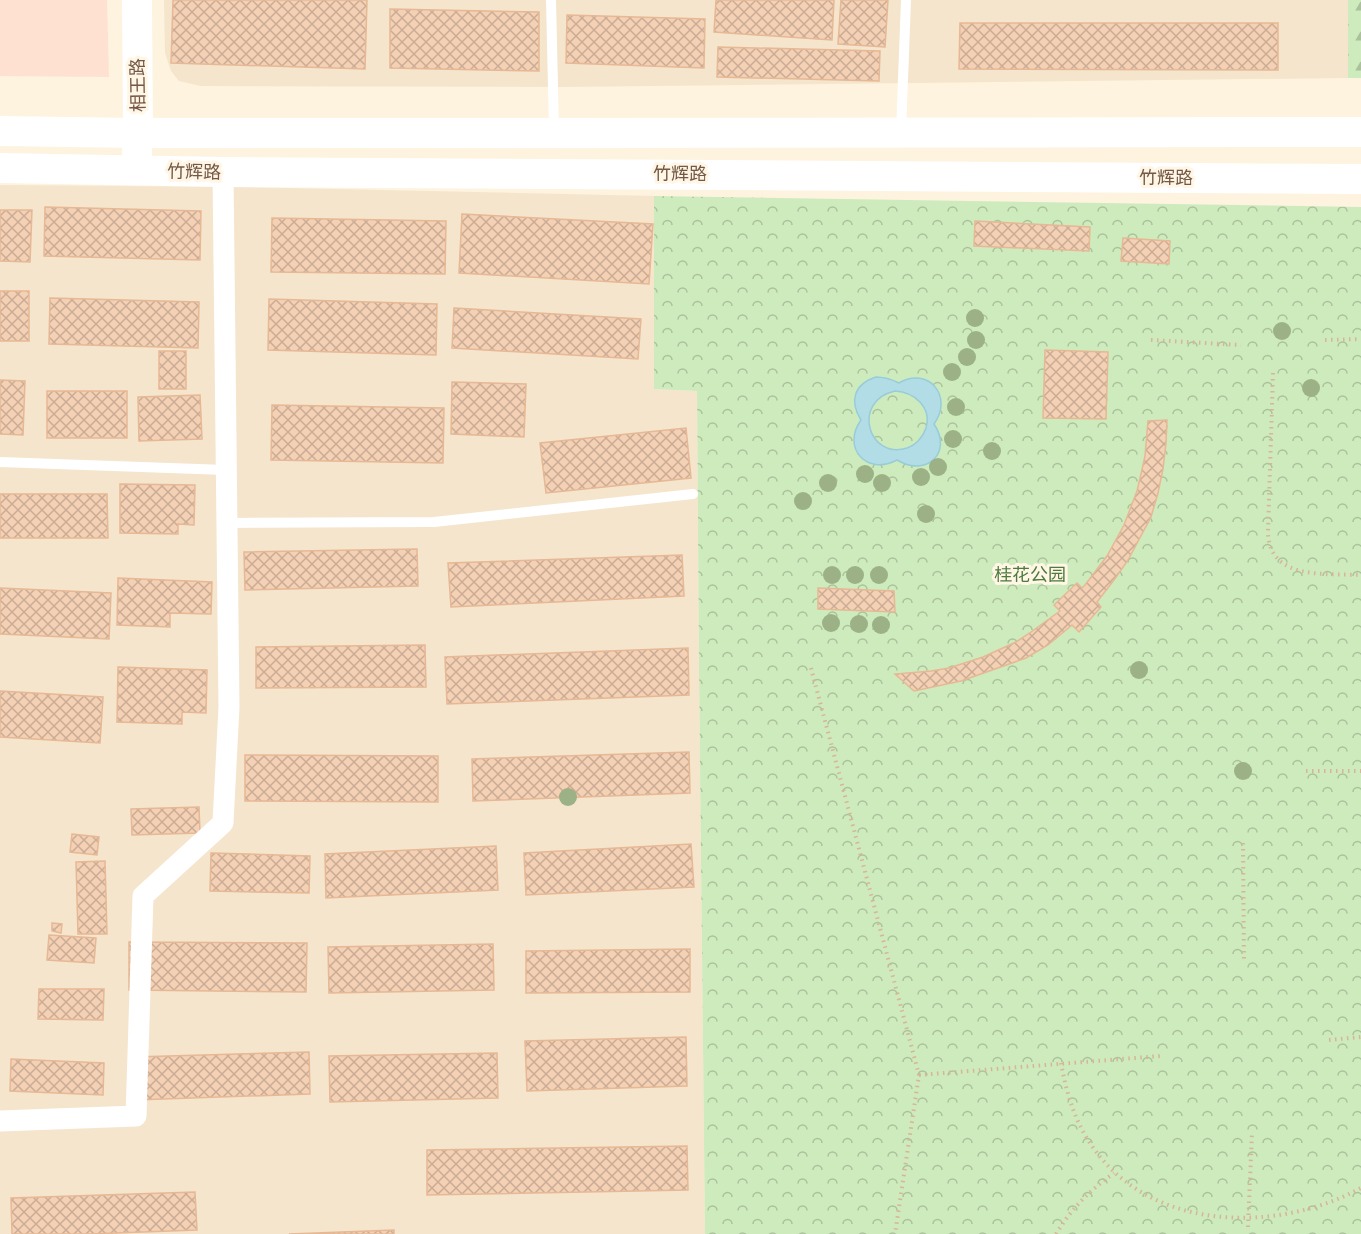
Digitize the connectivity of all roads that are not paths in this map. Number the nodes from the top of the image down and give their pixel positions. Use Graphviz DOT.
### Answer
graph roads {
  1 [pos="137,0"];
  2 [pos="551,0"];
  3 [pos="906,0"];
  4 [pos="0,131"];
  5 [pos="1361,132"];
  6 [pos="138,133"];
  7 [pos="554,133"];
  8 [pos="901,133"];
  9 [pos="0,168"];
  10 [pos="135,171"];
  11 [pos="223,172"];
  12 [pos="1361,179"];
  13 [pos="0,462"];
  14 [pos="226,470"];
  15 [pos="693,494"];
  16 [pos="227,523"];
  17 [pos="0,1121"];
  1 -- 6 [label="main road, 相王路"];
  2 -- 7 [label="lane"];
  3 -- 8 [label="lane"];
  4 -- 6 [label="main road"];
  5 -- 8 [label="main road"];
  6 -- 7 [label="main road"];
  6 -- 10 [label="main road, 相王路"];
  7 -- 8 [label="main road"];
  9 -- 10 [label="main road, 竹辉路"];
  10 -- 11 [label="main road, 竹辉路"];
  11 -- 12 [label="main road, 竹辉路"];
  11 -- 14 [label="street"];
  13 -- 14 [label="lane"];
  14 -- 16 [label="street"];
  15 -- 16 [label="lane"];
  16 -- 17 [label="street"];
}
